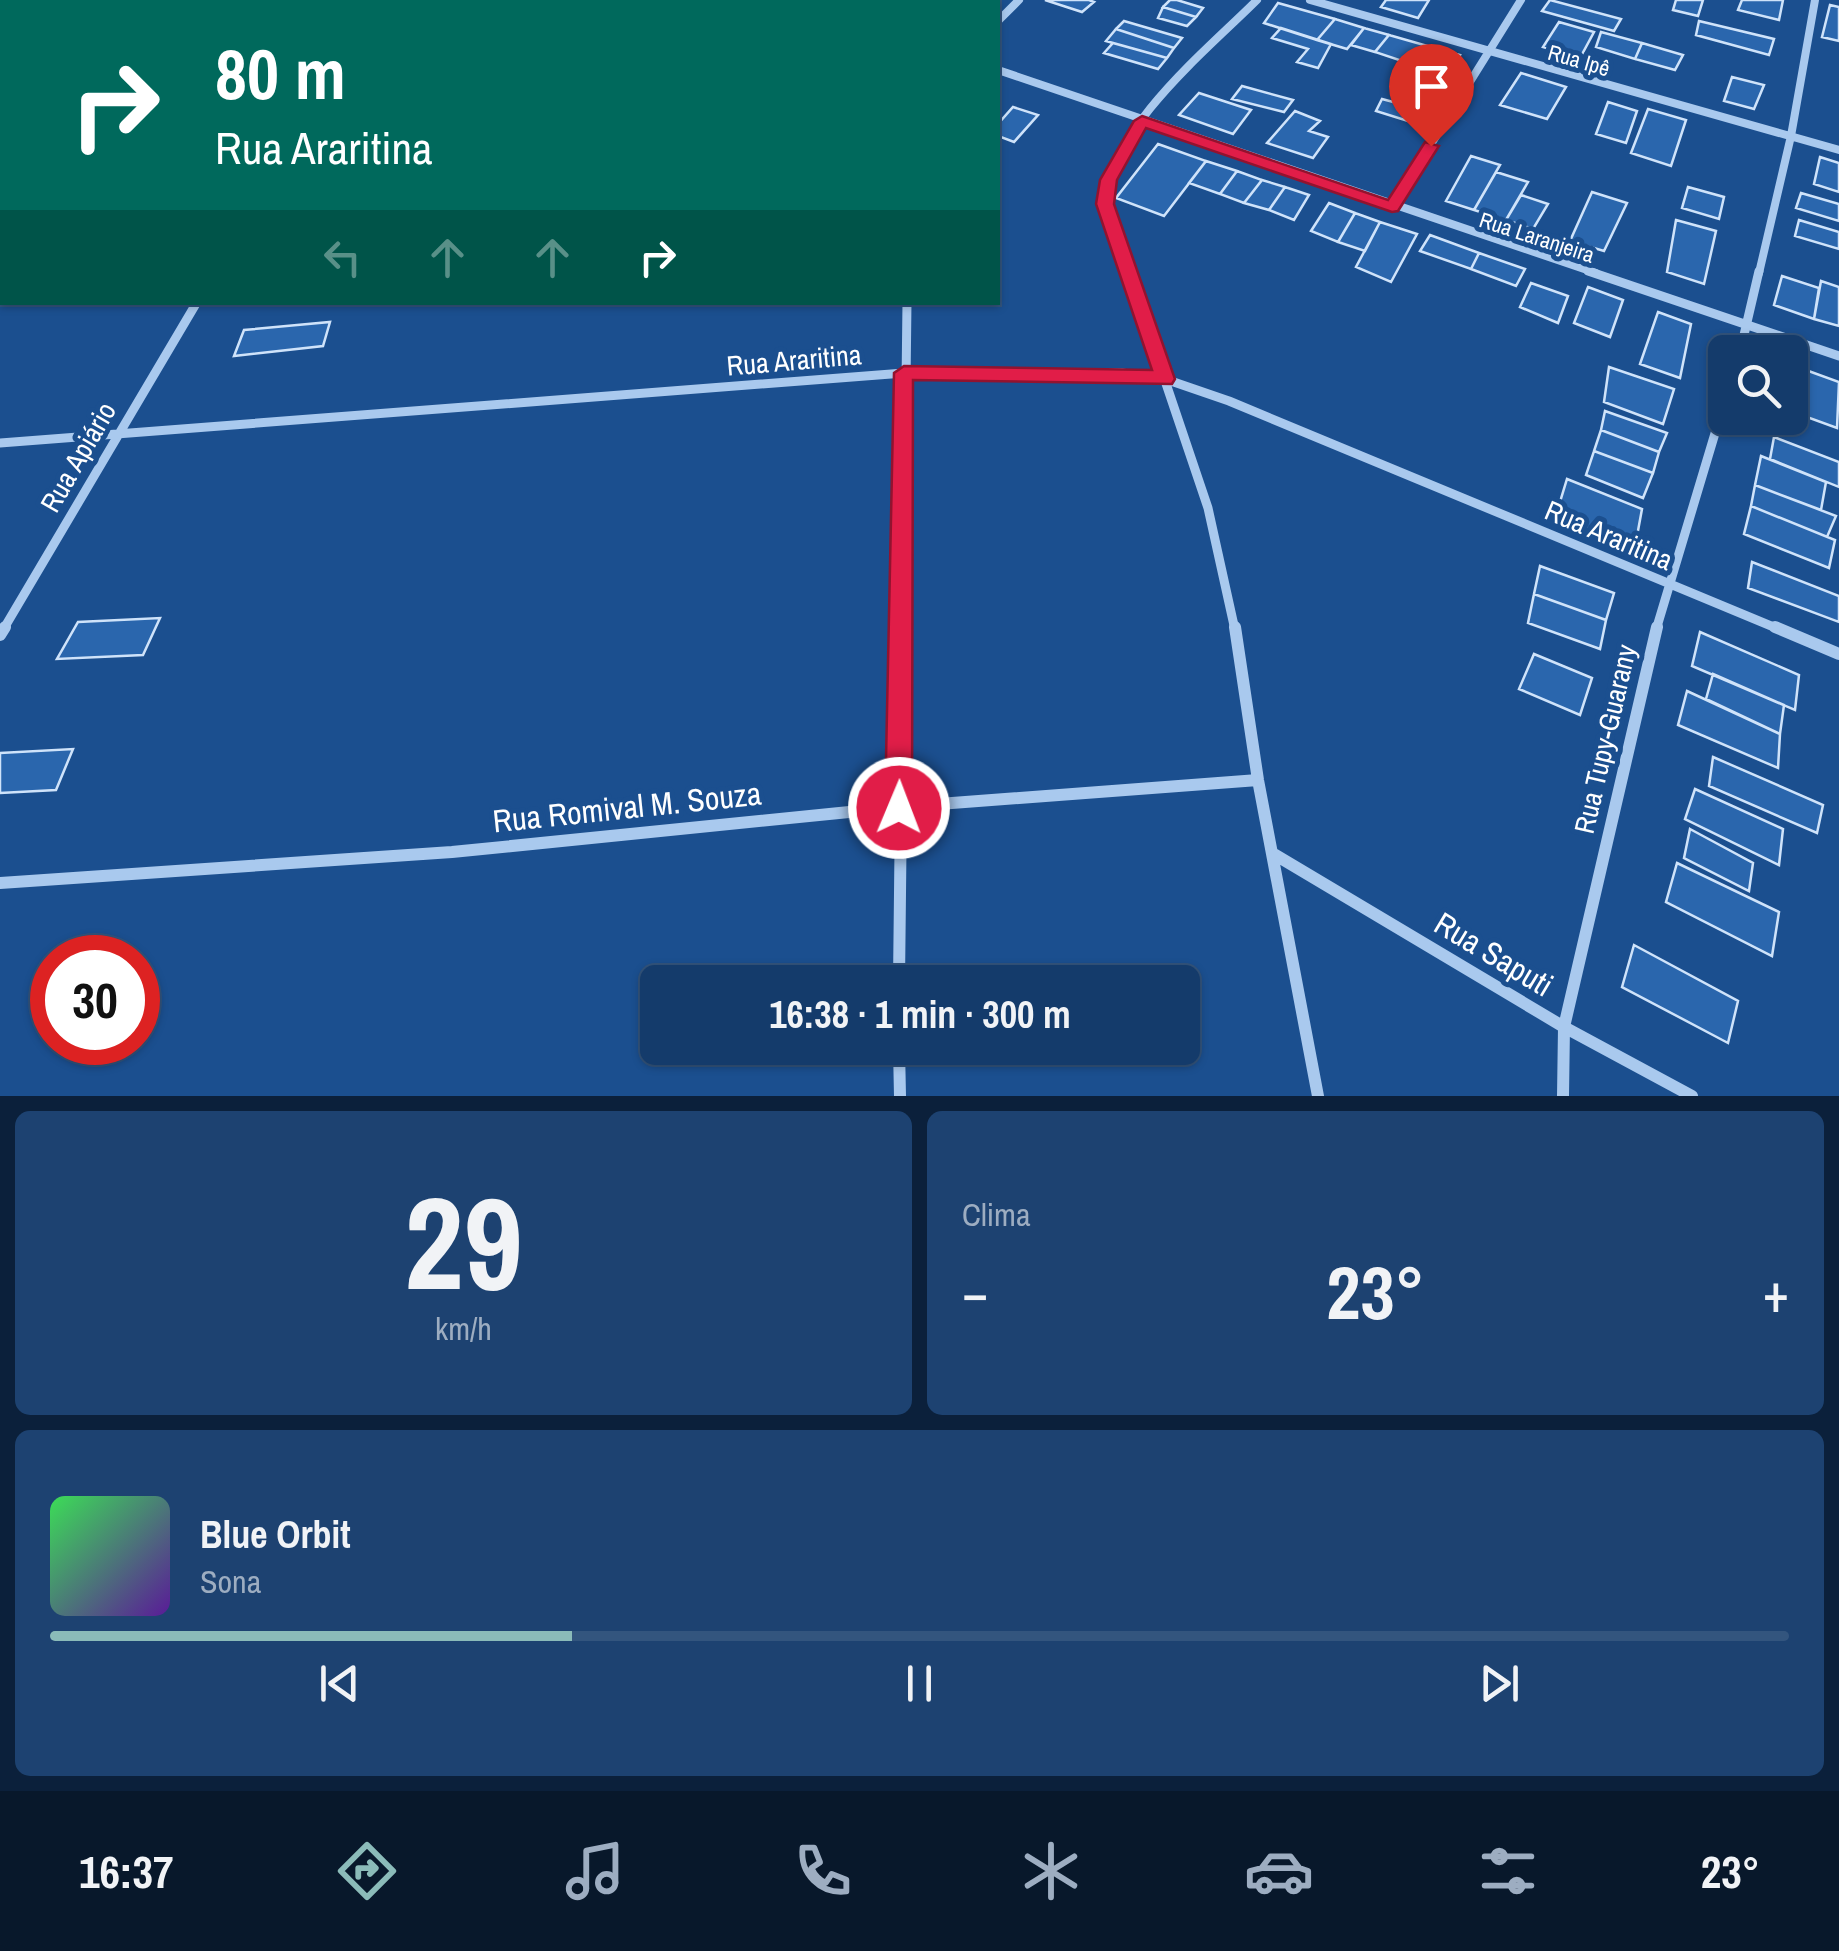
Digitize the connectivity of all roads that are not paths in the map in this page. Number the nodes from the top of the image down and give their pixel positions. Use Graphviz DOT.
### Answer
graph roads {
  1 [pos="1019,0"];
  2 [pos="1257,0"];
  3 [pos="1310,0"];
  4 [pos="1520,0"];
  5 [pos="1816,0"];
  6 [pos="1000,20"];
  7 [pos="1490,53"];
  8 [pos="1000,71"];
  9 [pos="1142,121"];
  10 [pos="1791,137"];
  11 [pos="1839,150"];
  12 [pos="1392,207"];
  13 [pos="195,305"];
  14 [pos="907,305"];
  15 [pos="1749,325"];
  16 [pos="1746,335"];
  17 [pos="1839,356"];
  18 [pos="904,373"];
  19 [pos="1165,379"];
  20 [pos="1714,435"];
  21 [pos="115,436"];
  22 [pos="0,443"];
  23 [pos="1666,584"];
  24 [pos="0,635"];
  25 [pos="1839,654"];
  26 [pos="1258,780"];
  27 [pos="899,808"];
  28 [pos="1272,852"];
  29 [pos="0,884"];
  30 [pos="899,965"];
  31 [pos="1564,1027"];
  32 [pos="900,1065"];
  33 [pos="900,1096"];
  34 [pos="1318,1096"];
  35 [pos="1562,1096"];
  36 [pos="1692,1096"];
  1 -- 6 [label="street"];
  2 -- 9 [label="street"];
  3 -- 7 [label="street, Rua Ipê"];
  4 -- 7 [label="street"];
  5 -- 10 [label="street"];
  7 -- 10 [label="street, Rua Ipê"];
  7 -- 12 [label="street"];
  8 -- 9 [label="street, Rua Laranjeira"];
  9 -- 12 [label="street, Rua Laranjeira"];
  9 -- 19 [label="street"];
  10 -- 11 [label="street, Rua Ipê"];
  10 -- 15 [label="street"];
  12 -- 15 [label="street, Rua Laranjeira"];
  13 -- 21 [label="street, Rua Apiário"];
  14 -- 18 [label="street"];
  15 -- 16 [label="street"];
  15 -- 17 [label="street, Rua Laranjeira"];
  18 -- 19 [label="street, Rua Araritina"];
  18 -- 21 [label="street, Rua Araritina"];
  18 -- 27 [label="street"];
  19 -- 23 [label="street, Rua Araritina"];
  19 -- 26 [label="street"];
  20 -- 23 [label="street, Rua Tupy-Guarany"];
  21 -- 22 [label="street, Rua Araritina"];
  21 -- 24 [label="street, Rua Apiário"];
  23 -- 25 [label="street, Rua Araritina"];
  23 -- 31 [label="street, Rua Tupy-Guarany"];
  26 -- 27 [label="street, Rua Romival M. Souza"];
  26 -- 28 [label="street"];
  27 -- 29 [label="street, Rua Romival M. Souza"];
  27 -- 30 [label="street"];
  28 -- 31 [label="street, Rua Saputi"];
  28 -- 34 [label="street"];
  31 -- 35 [label="street, Rua Tupy-Guarany"];
  31 -- 36 [label="street, Rua Saputi"];
  32 -- 33 [label="street"];
}
